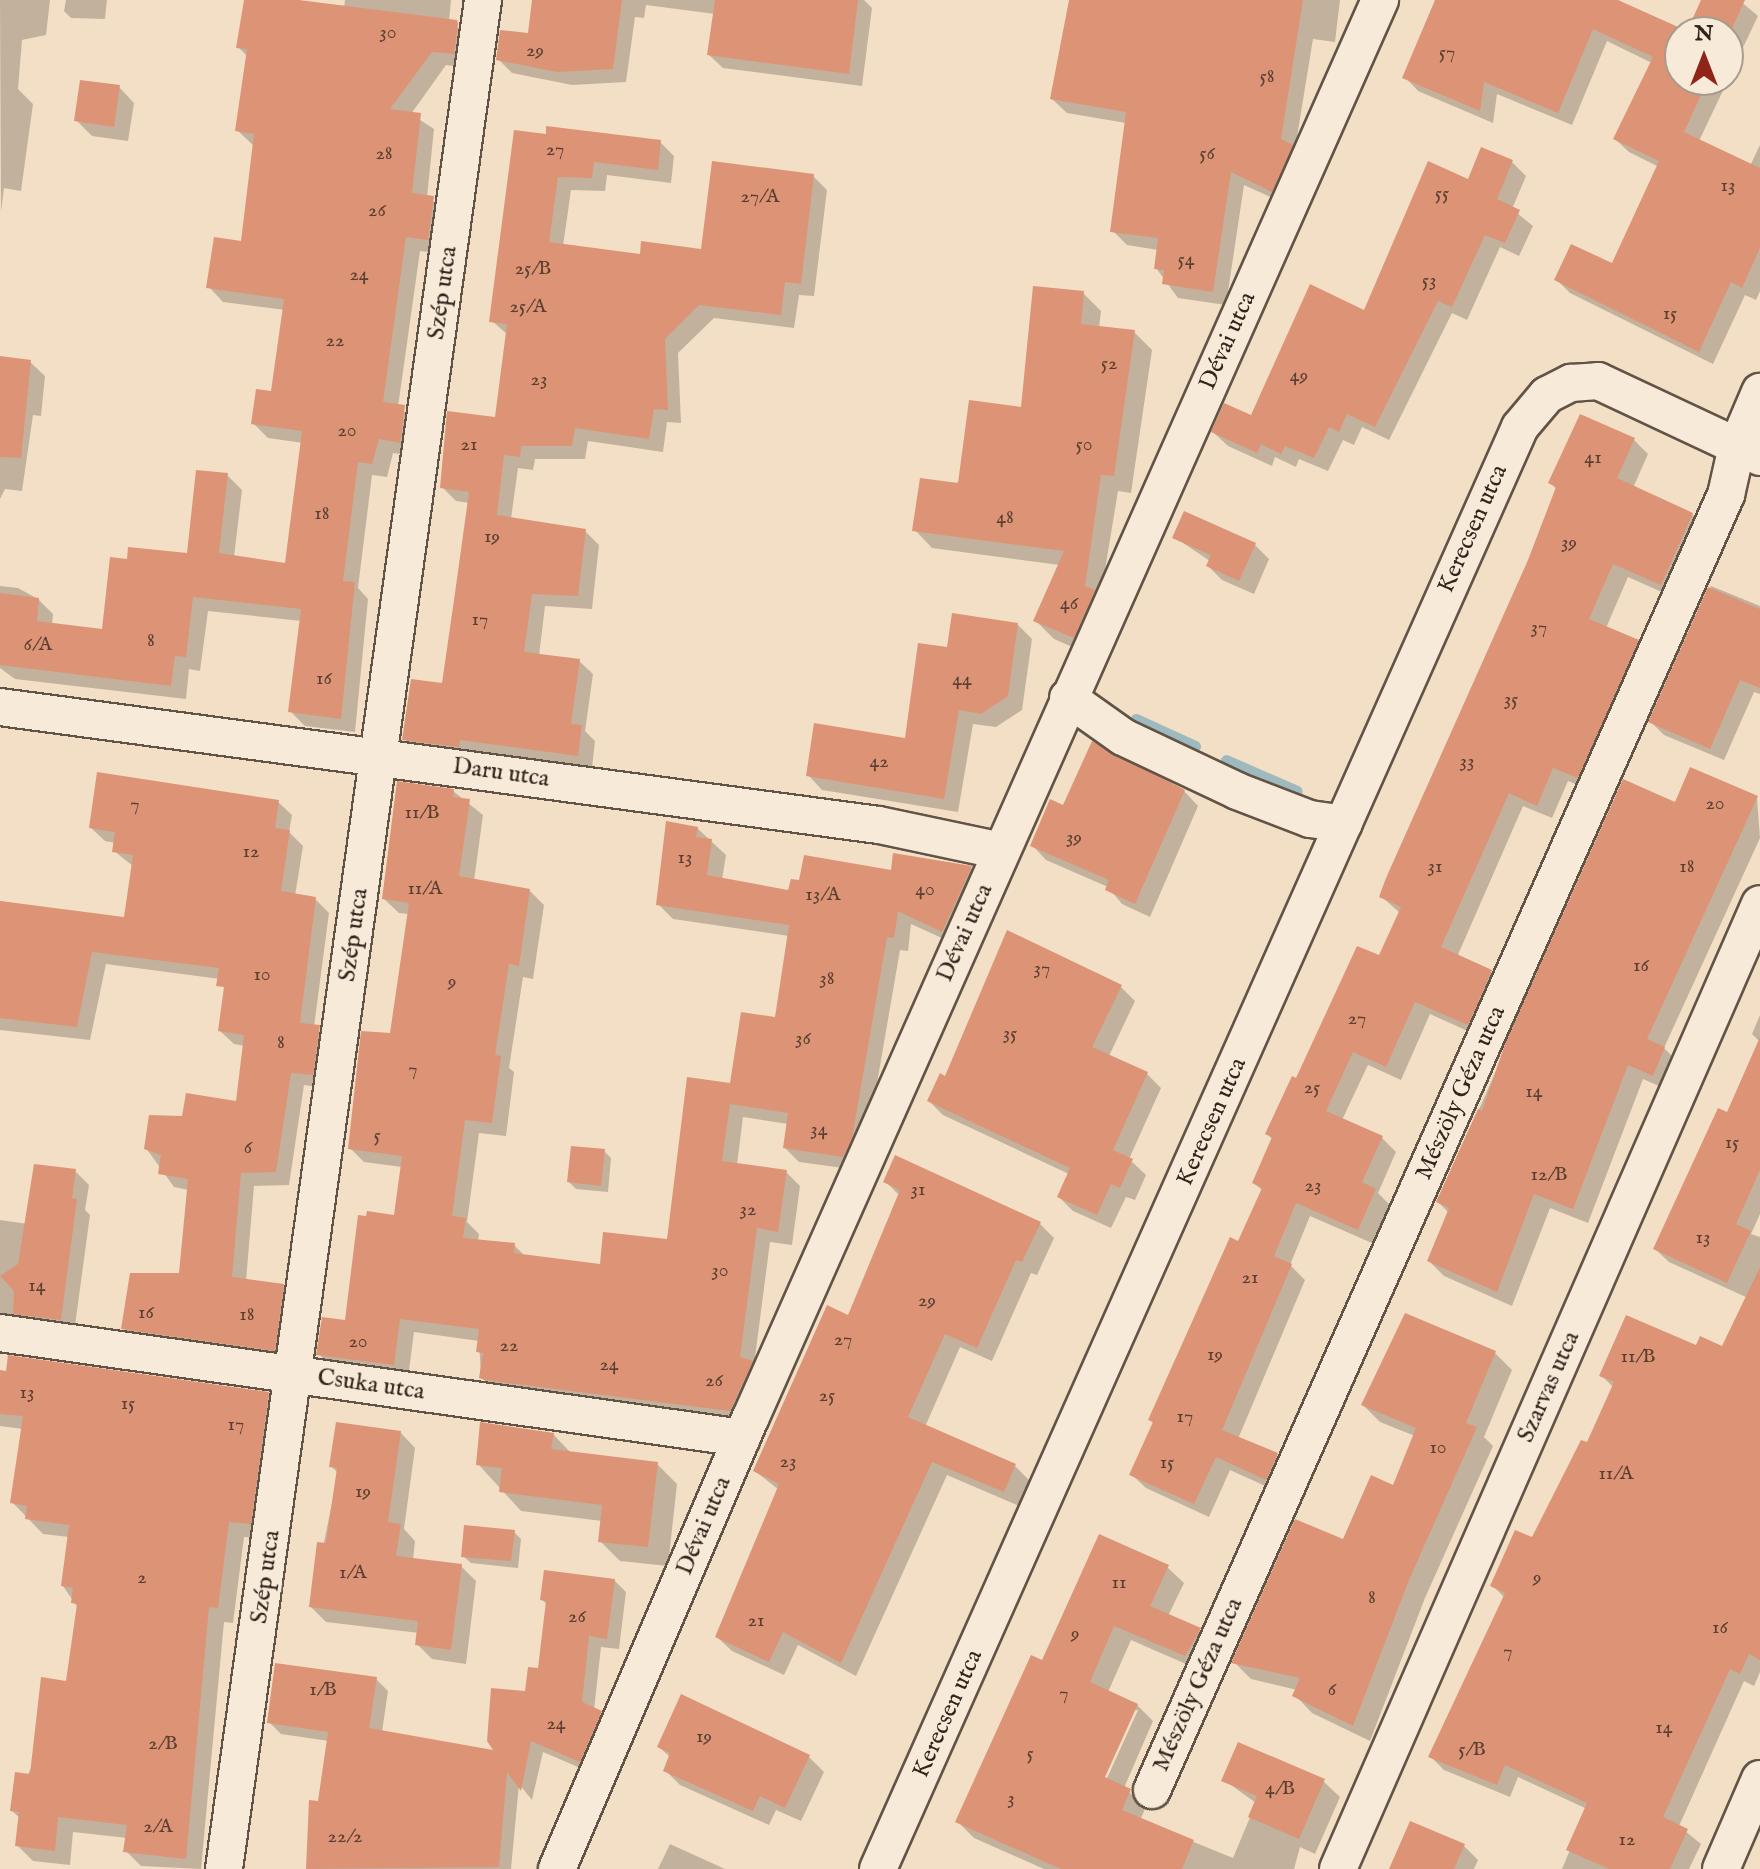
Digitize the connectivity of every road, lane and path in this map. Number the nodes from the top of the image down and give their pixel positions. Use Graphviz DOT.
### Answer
graph roads {
  1 [pos="483,0"];
  2 [pos="1380,0"];
  3 [pos="1760,392"];
  4 [pos="1749,452"];
  5 [pos="1068,698"];
  6 [pos="0,707"];
  7 [pos="378,756"];
  8 [pos="1344,824"];
  9 [pos="1001,851"];
  10 [pos="1760,904"];
  11 [pos="0,1333"];
  12 [pos="295,1374"];
  13 [pos="742,1438"];
  14 [pos="1760,1779"];
  15 [pos="1152,1790"];
  16 [pos="224,1869"];
  17 [pos="557,1869"];
  18 [pos="878,1869"];
  19 [pos="1338,1869"];
  20 [pos="1721,1869"];
  1 -- 7 [label="street, Szép utca"];
  2 -- 5 [label="street, Dévai utca"];
  3 -- 4 [label="street, Mészöly Géza utca"];
  4 -- 8 [label="street, Kerecsen utca"];
  4 -- 15 [label="street, Mészöly Géza utca"];
  5 -- 8 [label="street"];
  5 -- 9 [label="street, Dévai utca"];
  6 -- 7 [label="street, Daru utca"];
  7 -- 9 [label="street, Daru utca"];
  7 -- 12 [label="street, Szép utca"];
  8 -- 18 [label="street, Kerecsen utca"];
  9 -- 13 [label="street, Dévai utca"];
  10 -- 19 [label="street, Szarvas utca"];
  11 -- 12 [label="street, Csuka utca"];
  12 -- 13 [label="street, Csuka utca"];
  12 -- 16 [label="street, Szép utca"];
  13 -- 17 [label="street, Dévai utca"];
  14 -- 20 [label="street"];
}
